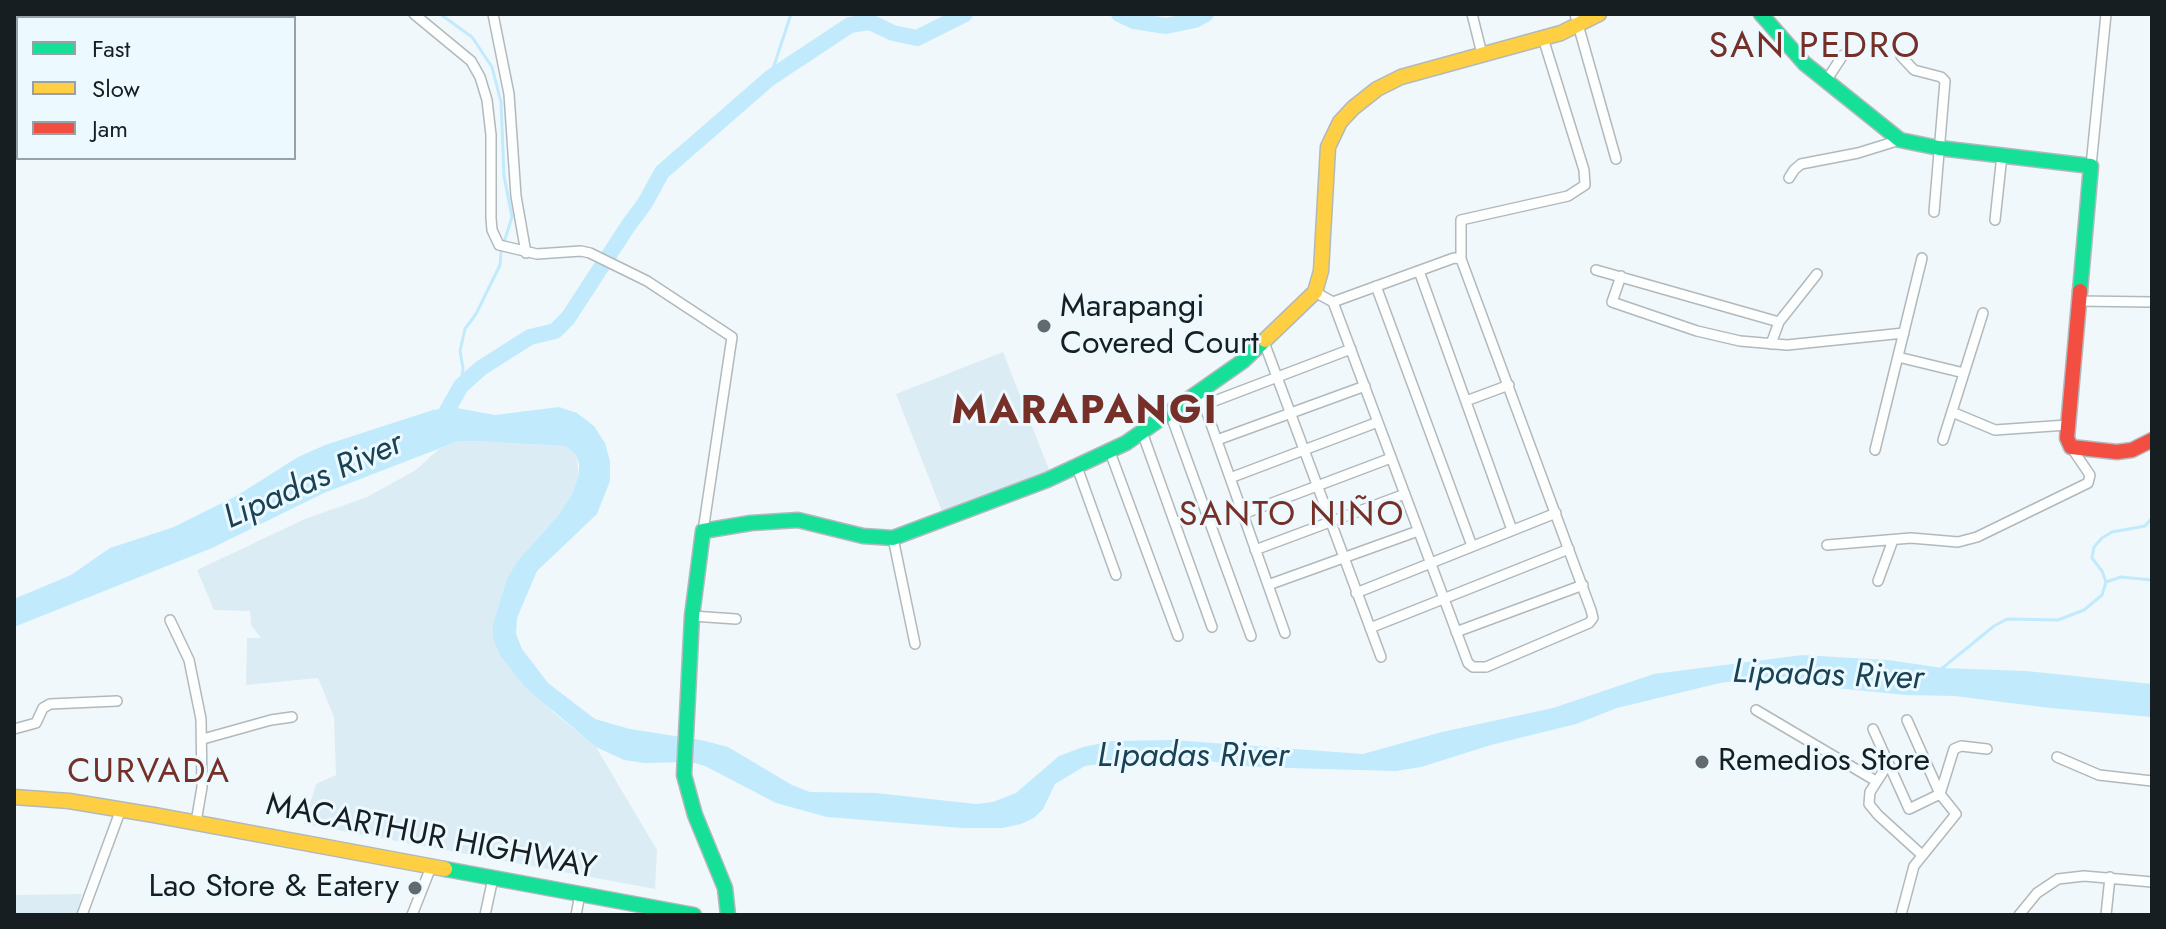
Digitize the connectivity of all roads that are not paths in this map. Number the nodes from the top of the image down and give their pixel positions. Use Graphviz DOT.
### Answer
graph roads {
  1 [pos="414,14"];
  2 [pos="493,14"];
  3 [pos="1472,14"];
  4 [pos="1599,14"];
  5 [pos="1761,14"];
  6 [pos="2106,14"];
  7 [pos="1577,20"];
  8 [pos="1543,38"];
  9 [pos="1482,54"];
  10 [pos="1843,55"];
  11 [pos="1901,56"];
  12 [pos="1826,81"];
  13 [pos="1900,140"];
  14 [pos="1939,148"];
  15 [pos="2002,155"];
  16 [pos="1616,159"];
  17 [pos="2091,166"];
  18 [pos="1789,178"];
  19 [pos="1934,212"];
  20 [pos="1995,220"];
  21 [pos="526,253"];
  22 [pos="1922,258"];
  23 [pos="1461,259"];
  24 [pos="1596,270"];
  25 [pos="1419,271"];
  26 [pos="1817,274"];
  27 [pos="1621,276"];
  28 [pos="1376,286"];
  29 [pos="1315,292"];
  30 [pos="2077,301"];
  31 [pos="1333,302"];
  32 [pos="2152,302"];
  33 [pos="1983,313"];
  34 [pos="1779,322"];
  35 [pos="1904,333"];
  36 [pos="1264,342"];
  37 [pos="1771,344"];
  38 [pos="1351,349"];
  39 [pos="1898,357"];
  40 [pos="1964,373"];
  41 [pos="1277,377"];
  42 [pos="1509,385"];
  43 [pos="1365,386"];
  44 [pos="1202,399"];
  45 [pos="1466,401"];
  46 [pos="1952,412"];
  47 [pos="1170,413"];
  48 [pos="1290,413"];
  49 [pos="1378,422"];
  50 [pos="2067,425"];
  51 [pos="1142,432"];
  52 [pos="1217,440"];
  53 [pos="1943,440"];
  54 [pos="2152,440"];
  55 [pos="2071,447"];
  56 [pos="1304,450"];
  57 [pos="1875,450"];
  58 [pos="1110,452"];
  59 [pos="1391,458"];
  60 [pos="1077,467"];
  61 [pos="1230,478"];
  62 [pos="1317,486"];
  63 [pos="1405,494"];
  64 [pos="1556,513"];
  65 [pos="1243,514"];
  66 [pos="1330,522"];
  67 [pos="1512,530"];
  68 [pos="703,531"];
  69 [pos="1418,531"];
  70 [pos="893,538"];
  71 [pos="1893,540"];
  72 [pos="1827,545"];
  73 [pos="1472,546"];
  74 [pos="1569,549"];
  75 [pos="1255,550"];
  76 [pos="1343,558"];
  77 [pos="1430,563"];
  78 [pos="1116,575"];
  79 [pos="1878,581"];
  80 [pos="1268,585"];
  81 [pos="1583,585"];
  82 [pos="1356,593"];
  83 [pos="1443,598"];
  84 [pos="692,616"];
  85 [pos="736,619"];
  86 [pos="170,620"];
  87 [pos="1212,627"];
  88 [pos="1370,628"];
  89 [pos="1456,632"];
  90 [pos="1285,633"];
  91 [pos="1178,636"];
  92 [pos="1251,636"];
  93 [pos="915,644"];
  94 [pos="1381,657"];
  95 [pos="117,701"];
  96 [pos="1756,710"];
  97 [pos="292,717"];
  98 [pos="1907,720"];
  99 [pos="14,729"];
  100 [pos="1873,729"];
  101 [pos="203,739"];
  102 [pos="1987,749"];
  103 [pos="2057,757"];
  104 [pos="1888,764"];
  105 [pos="1876,781"];
  106 [pos="2152,781"];
  107 [pos="1940,794"];
  108 [pos="14,797"];
  109 [pos="121,809"];
  110 [pos="196,822"];
  111 [pos="1922,855"];
  112 [pos="431,867"];
  113 [pos="2110,877"];
  114 [pos="493,878"];
  115 [pos="2152,882"];
  116 [pos="580,894"];
  117 [pos="82,915"];
  118 [pos="412,915"];
  119 [pos="485,915"];
  120 [pos="576,915"];
  121 [pos="694,915"];
  122 [pos="728,915"];
  123 [pos="1901,915"];
  124 [pos="2019,915"];
  125 [pos="2106,915"];
  1 -- 21 [label="street"];
  2 -- 21 [label="street"];
  3 -- 9 [label="street"];
  4 -- 7 [label="main road"];
  5 -- 12 [label="main road"];
  6 -- 17 [label="street"];
  7 -- 8 [label="main road"];
  7 -- 16 [label="street"];
  8 -- 9 [label="main road"];
  8 -- 23 [label="street"];
  9 -- 29 [label="main road"];
  10 -- 12 [label="street"];
  11 -- 14 [label="street"];
  12 -- 13 [label="main road"];
  13 -- 14 [label="main road"];
  13 -- 18 [label="street"];
  14 -- 15 [label="main road"];
  14 -- 19 [label="street"];
  15 -- 17 [label="main road"];
  15 -- 20 [label="street"];
  17 -- 30 [label="main road"];
  21 -- 68 [label="street"];
  22 -- 35 [label="street"];
  23 -- 25 [label="street"];
  23 -- 42 [label="street"];
  24 -- 27 [label="street"];
  25 -- 28 [label="street"];
  25 -- 45 [label="street"];
  26 -- 34 [label="street"];
  27 -- 34 [label="street"];
  27 -- 37 [label="street"];
  28 -- 31 [label="street"];
  28 -- 73 [label="street"];
  29 -- 31 [label="street"];
  29 -- 36 [label="main road"];
  30 -- 32 [label="street"];
  30 -- 50 [label="main road"];
  31 -- 38 [label="street"];
  33 -- 40 [label="street"];
  34 -- 37 [label="street"];
  35 -- 37 [label="street"];
  35 -- 39 [label="street"];
  36 -- 41 [label="street"];
  36 -- 44 [label="main road"];
  38 -- 41 [label="street"];
  38 -- 43 [label="street"];
  39 -- 40 [label="street"];
  39 -- 57 [label="street"];
  40 -- 46 [label="street"];
  41 -- 44 [label="street"];
  41 -- 48 [label="street"];
  42 -- 45 [label="street"];
  42 -- 64 [label="street"];
  43 -- 48 [label="street"];
  43 -- 49 [label="street"];
  44 -- 47 [label="main road"];
  44 -- 52 [label="street"];
  45 -- 67 [label="street"];
  46 -- 50 [label="street"];
  46 -- 53 [label="street"];
  47 -- 51 [label="main road"];
  47 -- 92 [label="street"];
  48 -- 52 [label="street"];
  48 -- 56 [label="street"];
  49 -- 56 [label="street"];
  49 -- 59 [label="street"];
  50 -- 55 [label="main road"];
  51 -- 58 [label="main road"];
  51 -- 87 [label="street"];
  52 -- 61 [label="street"];
  54 -- 55 [label="main road"];
  55 -- 71 [label="street"];
  56 -- 61 [label="street"];
  56 -- 62 [label="street"];
  58 -- 60 [label="main road"];
  58 -- 91 [label="street"];
  59 -- 62 [label="street"];
  59 -- 63 [label="street"];
  60 -- 70 [label="main road"];
  60 -- 78 [label="street"];
  61 -- 65 [label="street"];
  62 -- 65 [label="street"];
  62 -- 66 [label="street"];
  63 -- 66 [label="street"];
  63 -- 69 [label="street"];
  64 -- 67 [label="street"];
  64 -- 74 [label="street"];
  65 -- 75 [label="street"];
  66 -- 75 [label="street"];
  66 -- 76 [label="street"];
  67 -- 73 [label="street"];
  68 -- 70 [label="main road"];
  68 -- 84 [label="main road"];
  69 -- 76 [label="street"];
  69 -- 77 [label="street"];
  70 -- 93 [label="street"];
  71 -- 72 [label="street"];
  71 -- 79 [label="street"];
  73 -- 77 [label="street"];
  74 -- 81 [label="street"];
  74 -- 83 [label="street"];
  75 -- 80 [label="street"];
  76 -- 80 [label="street"];
  76 -- 82 [label="street"];
  77 -- 82 [label="street"];
  77 -- 83 [label="street"];
  80 -- 90 [label="street"];
  81 -- 89 [label="street"];
  81 -- 89 [label="street"];
  82 -- 88 [label="street"];
  83 -- 88 [label="street"];
  83 -- 89 [label="street"];
  84 -- 85 [label="street"];
  84 -- 122 [label="main road"];
  86 -- 101 [label="street"];
  88 -- 94 [label="street"];
  95 -- 99 [label="street"];
  96 -- 105 [label="street"];
  97 -- 101 [label="street"];
  98 -- 107 [label="street"];
  100 -- 104 [label="street"];
  101 -- 110 [label="street"];
  102 -- 107 [label="street"];
  103 -- 106 [label="street"];
  104 -- 105 [label="street"];
  104 -- 107 [label="street"];
  105 -- 111 [label="street"];
  107 -- 111 [label="street"];
  108 -- 109 [label="main road, MACARTHUR HIGHWAY"];
  109 -- 110 [label="main road, MACARTHUR HIGHWAY"];
  109 -- 117 [label="street"];
  110 -- 112 [label="main road, MACARTHUR HIGHWAY"];
  111 -- 123 [label="street"];
  112 -- 114 [label="main road, MACARTHUR HIGHWAY"];
  112 -- 118 [label="street"];
  113 -- 115 [label="street"];
  113 -- 124 [label="street"];
  113 -- 125 [label="street"];
  114 -- 116 [label="main road, MACARTHUR HIGHWAY"];
  114 -- 119 [label="street"];
  116 -- 120 [label="street"];
  116 -- 121 [label="main road, MACARTHUR HIGHWAY"];
}
